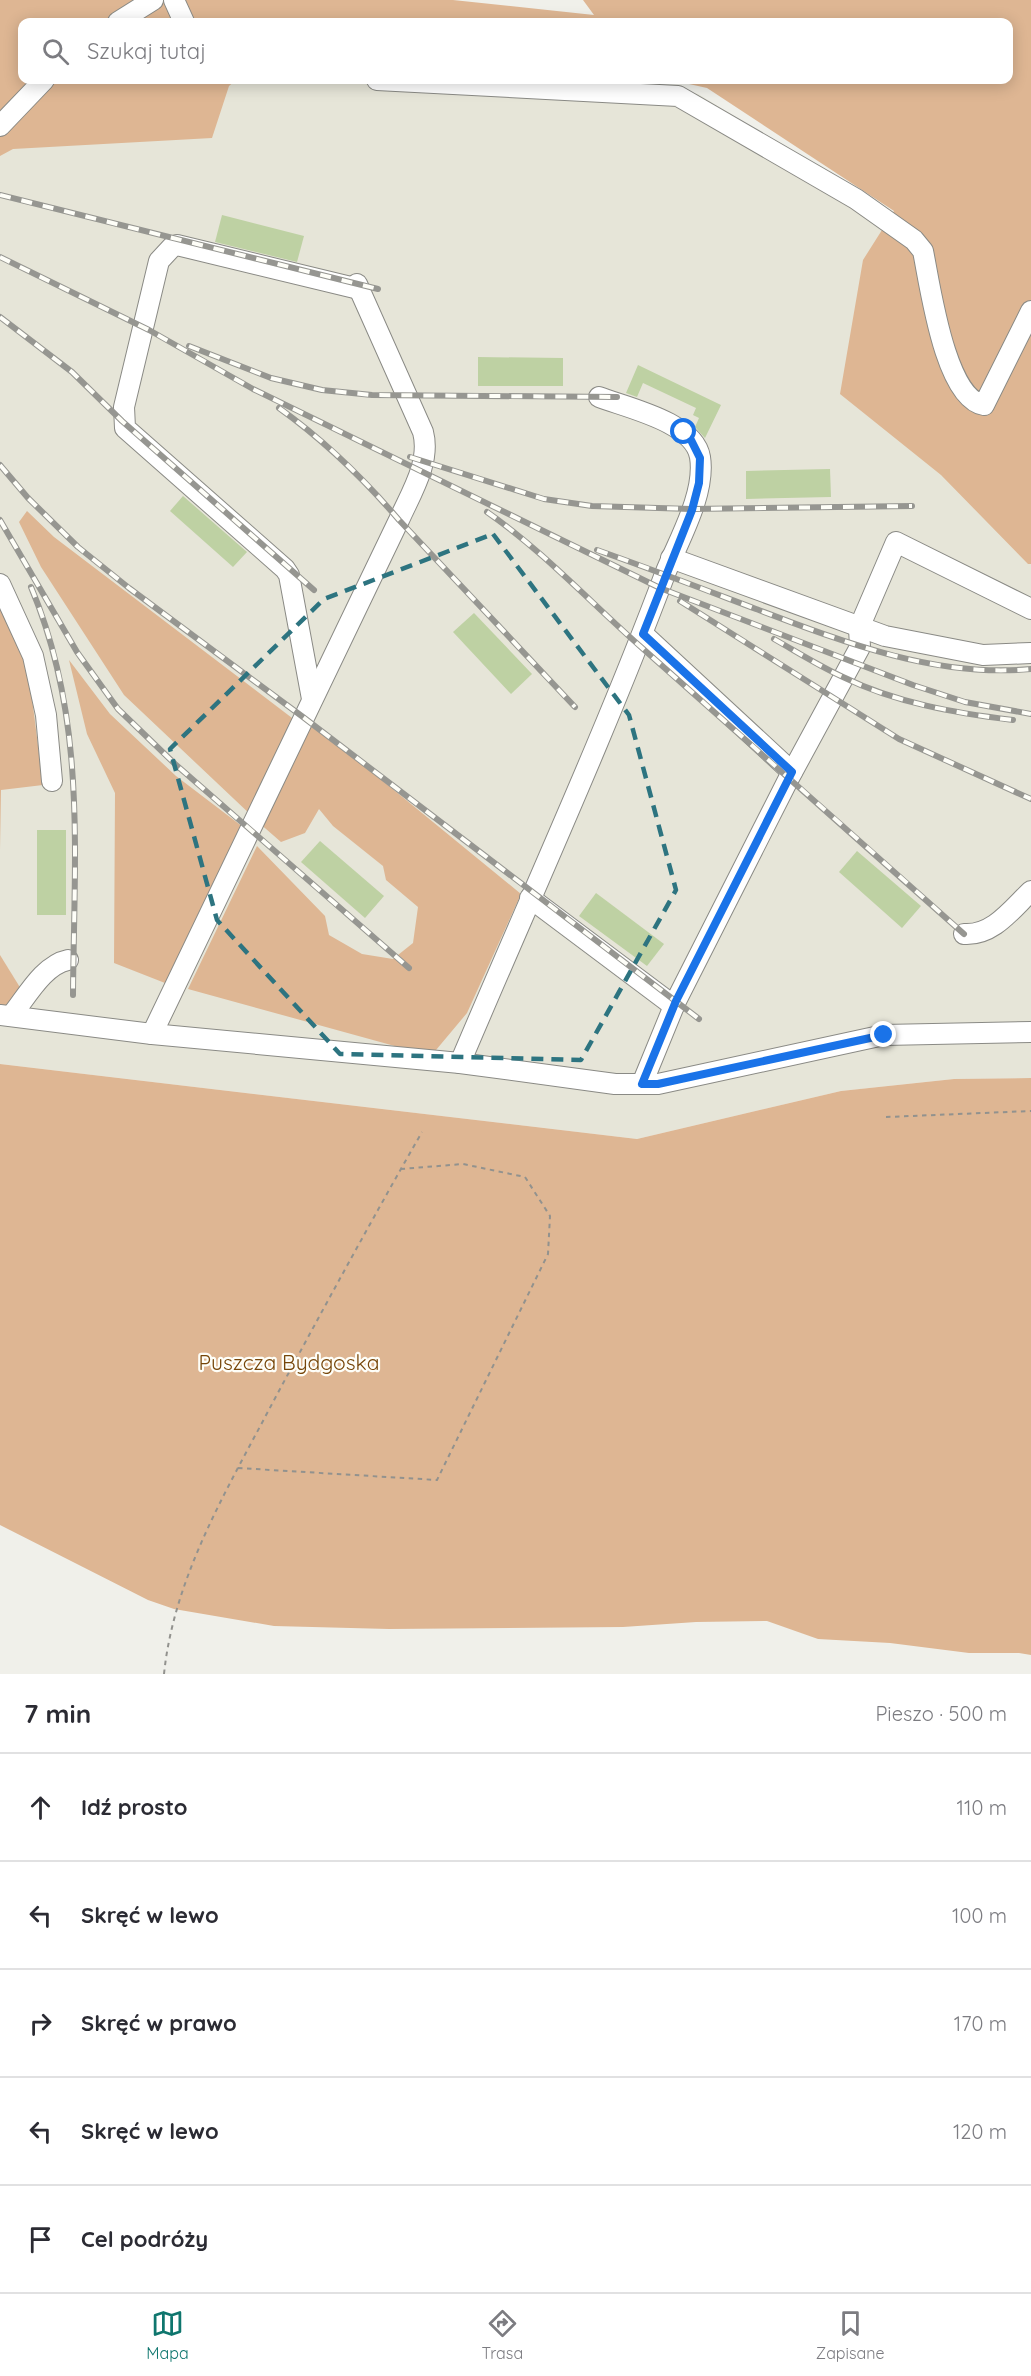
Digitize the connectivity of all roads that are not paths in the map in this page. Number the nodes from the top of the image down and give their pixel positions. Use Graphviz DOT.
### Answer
graph roads {
  1 [pos="153,0"];
  2 [pos="174,0"];
  3 [pos="124,18"];
  4 [pos="182,18"];
  5 [pos="40,84"];
  6 [pos="452,84"];
  7 [pos="0,126"];
  8 [pos="1031,311"];
  9 [pos="599,397"];
  10 [pos="671,558"];
  11 [pos="0,584"];
  12 [pos="1031,609"];
  13 [pos="859,628"];
  14 [pos="643,634"];
  15 [pos="1031,653"];
  16 [pos="312,699"];
  17 [pos="792,772"];
  18 [pos="51,781"];
  19 [pos="1031,891"];
  20 [pos="530,898"];
  21 [pos="964,934"];
  22 [pos="68,960"];
  23 [pos="674,1006"];
  24 [pos="6,1016"];
  25 [pos="1031,1032"];
  26 [pos="152,1034"];
  27 [pos="460,1063"];
  28 [pos="642,1084"];
  1 -- 3 [label="lane"];
  2 -- 4 [label="lane"];
  5 -- 7 [label="lane"];
  6 -- 8 [label="lane"];
  9 -- 10 [label="lane"];
  10 -- 13 [label="lane"];
  10 -- 14 [label="lane"];
  11 -- 18 [label="lane"];
  12 -- 13 [label="lane"];
  13 -- 15 [label="lane"];
  13 -- 17 [label="lane"];
  14 -- 17 [label="lane"];
  14 -- 20 [label="lane"];
  16 -- 16 [label="lane"];
  16 -- 26 [label="lane"];
  17 -- 23 [label="lane"];
  19 -- 21 [label="lane"];
  20 -- 23 [label="lane"];
  20 -- 27 [label="lane"];
  22 -- 24 [label="lane"];
  23 -- 28 [label="lane"];
  24 -- 26 [label="lane"];
  25 -- 28 [label="lane"];
  26 -- 27 [label="lane"];
  27 -- 28 [label="lane"];
}
